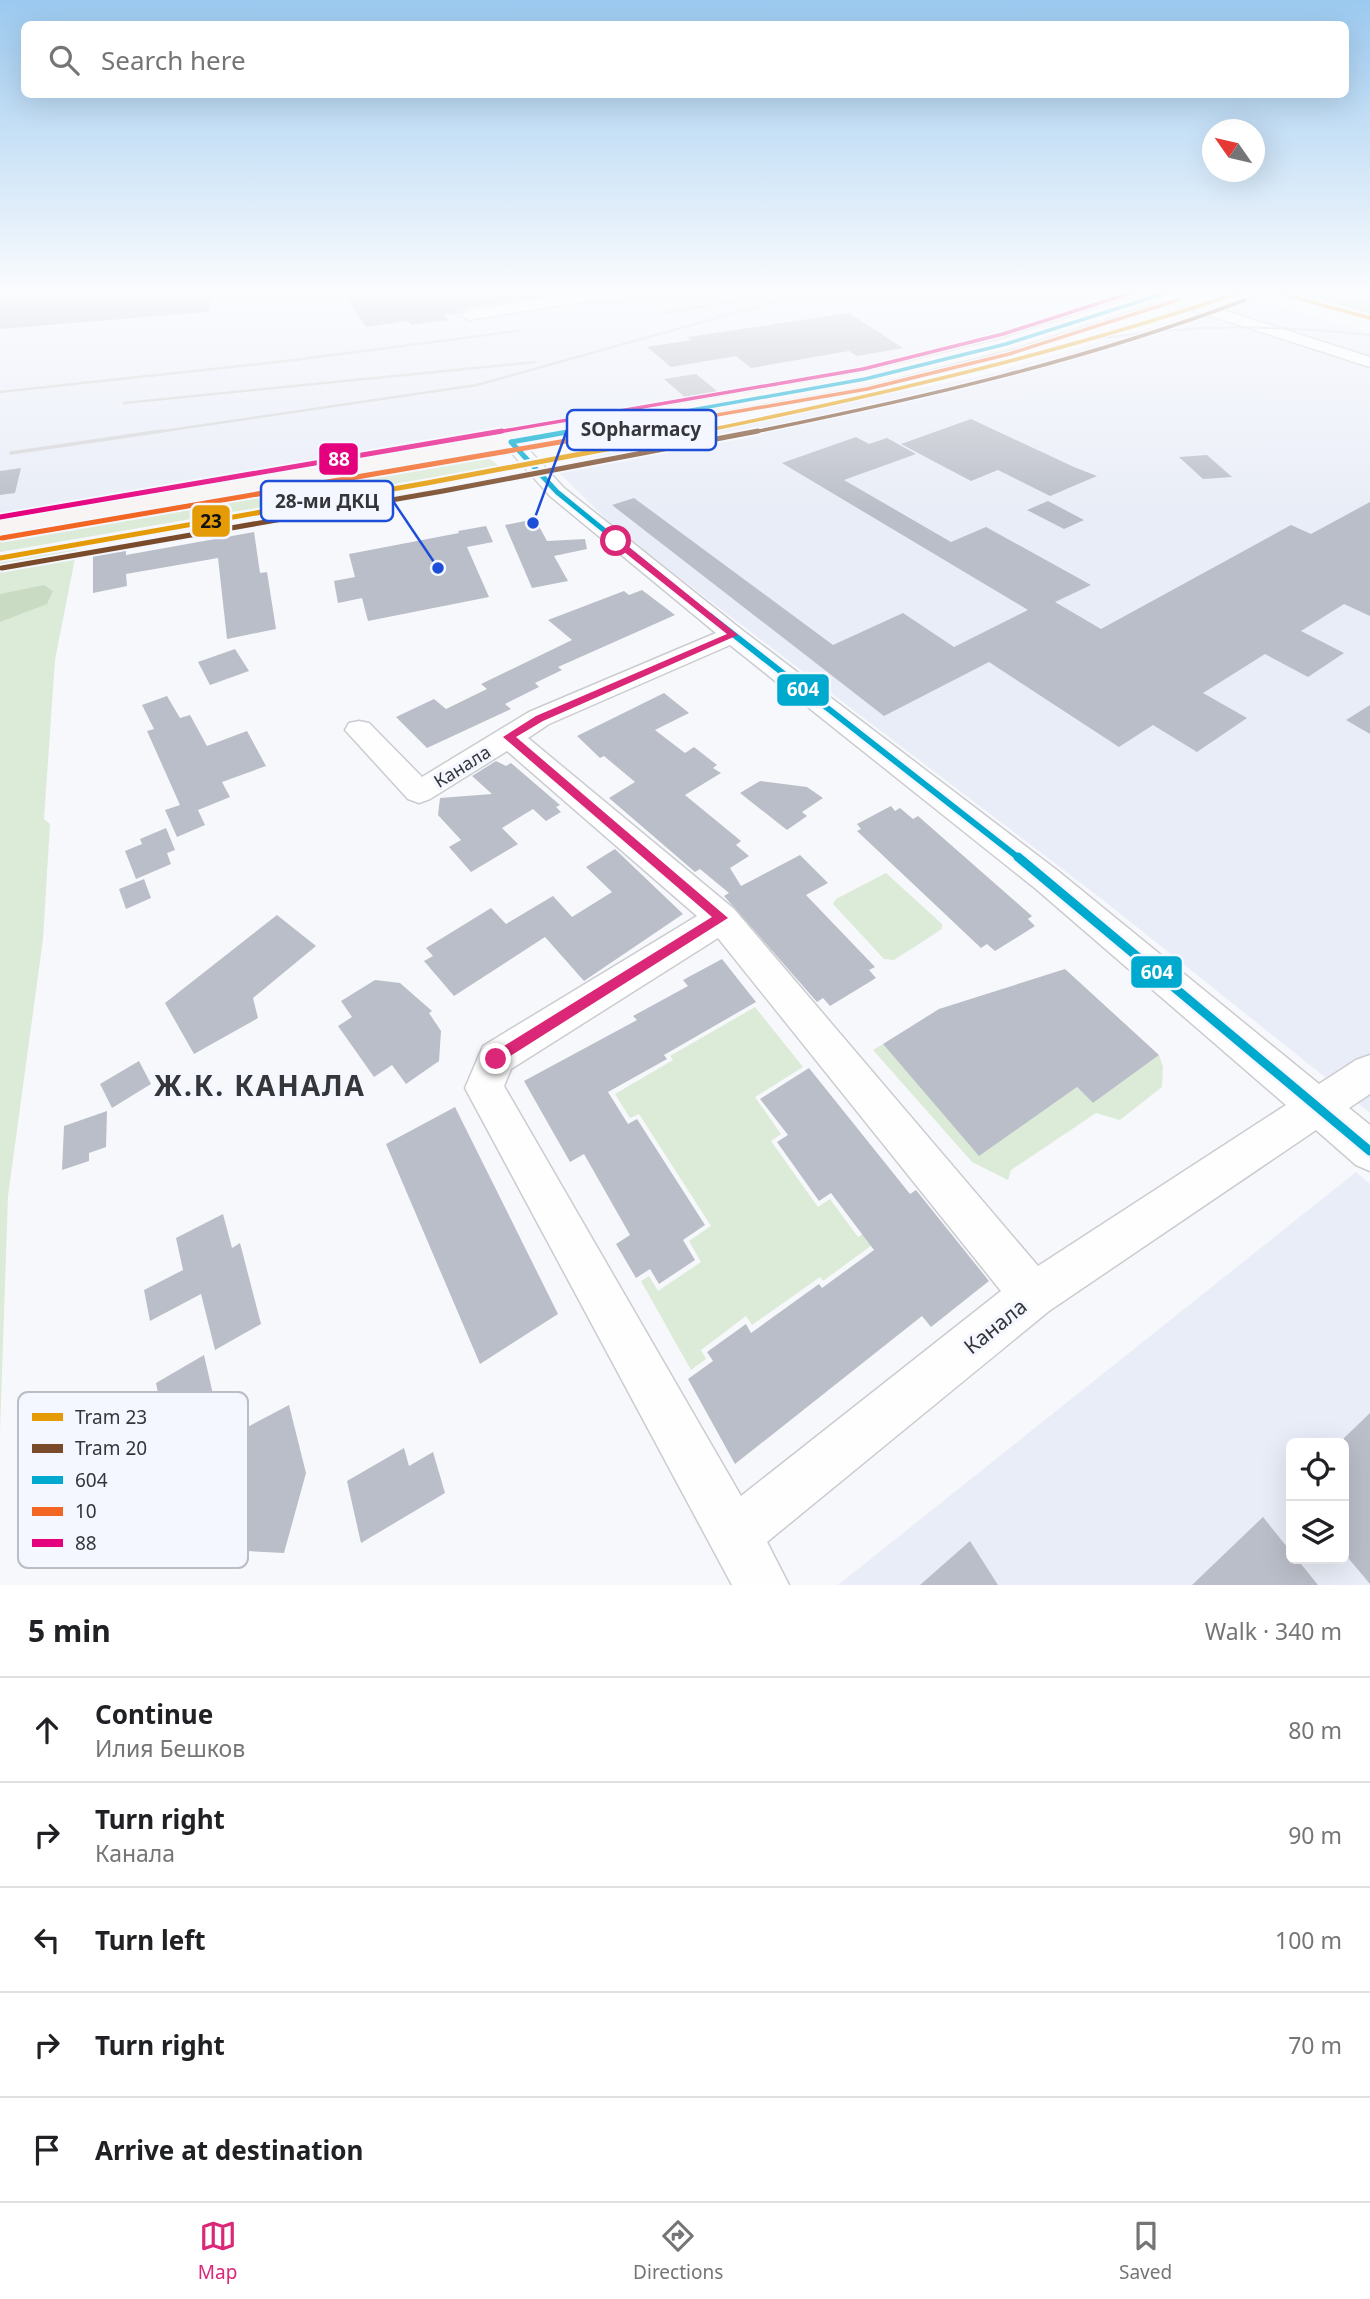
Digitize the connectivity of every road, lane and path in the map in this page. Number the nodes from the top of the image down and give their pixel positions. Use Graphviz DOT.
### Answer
graph roads {
  1 [pos="926,364"];
  2 [pos="511,442"];
  3 [pos="0,528"];
  4 [pos="733,635"];
  5 [pos="359,730"];
  6 [pos="509,737"];
  7 [pos="722,918"];
  8 [pos="1370,1072"];
  9 [pos="1319,1107"];
  10 [pos="1370,1151"];
  11 [pos="1033,1295"];
  12 [pos="733,1536"];
  13 [pos="762,1585"];
  1 -- 2 [label="main road"];
  2 -- 3 [label="main road"];
  2 -- 4 [label="street"];
  4 -- 6 [label="street, Канала"];
  4 -- 9 [label="street"];
  5 -- 6 [label="street, Канала"];
  6 -- 7 [label="street"];
  7 -- 11 [label="street"];
  7 -- 12 [label="street"];
  8 -- 9 [label="street, Канала"];
  9 -- 10 [label="street"];
  9 -- 11 [label="street, Канала"];
  11 -- 12 [label="street, Канала"];
  12 -- 13 [label="street"];
}
